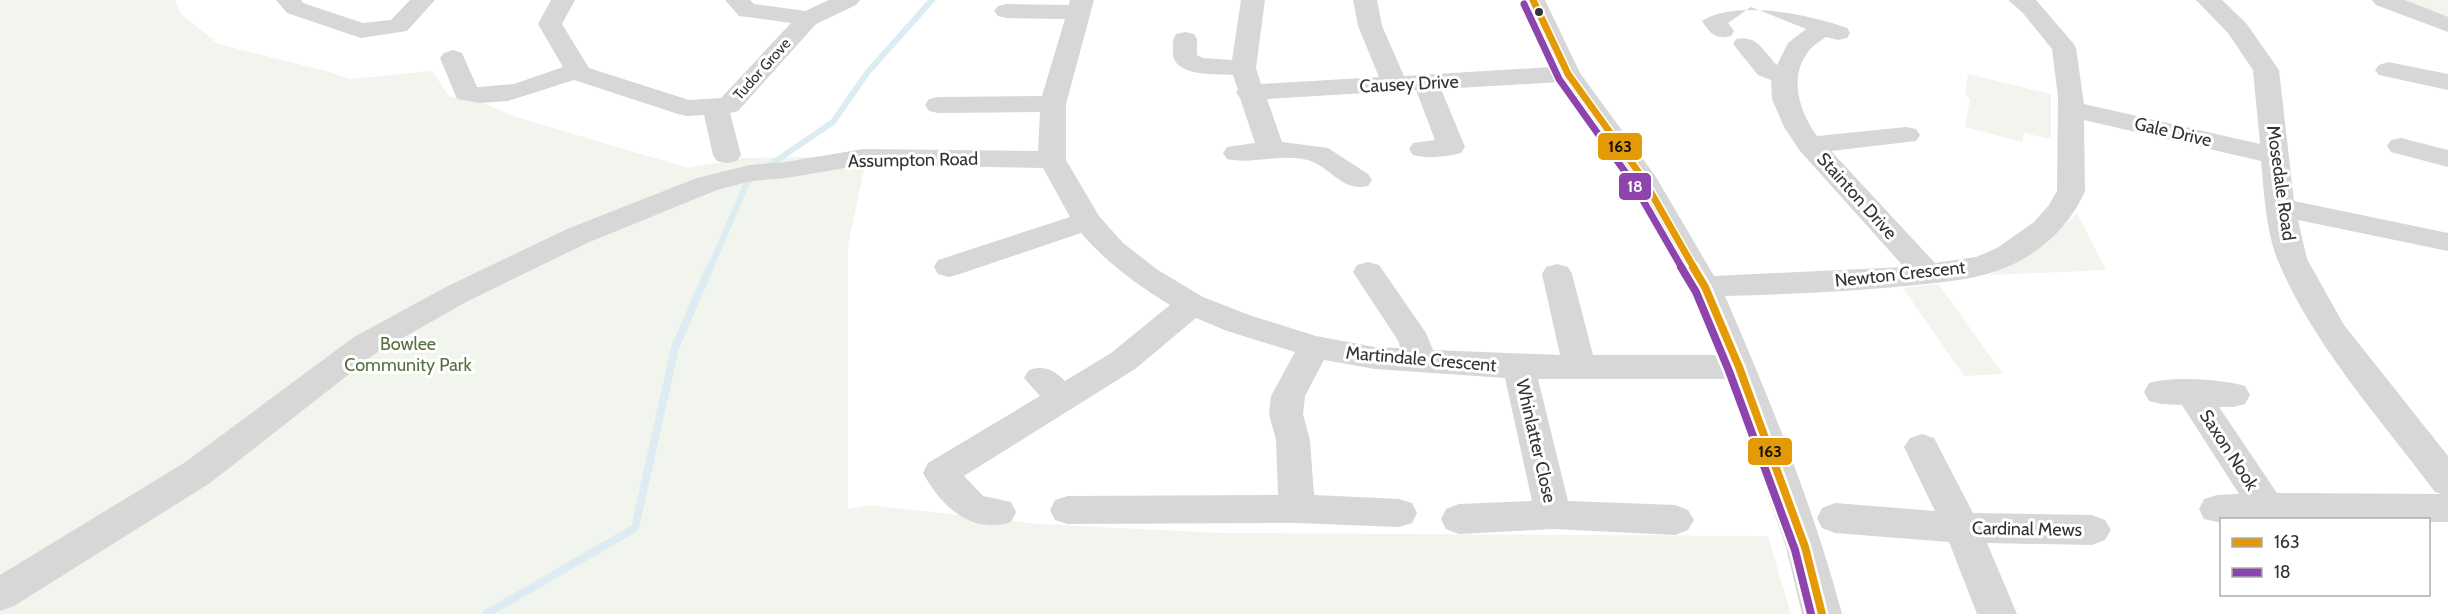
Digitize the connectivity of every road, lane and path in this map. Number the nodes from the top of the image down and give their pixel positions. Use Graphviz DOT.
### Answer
graph roads {
  1 [pos="288,0"];
  2 [pos="423,0"];
  3 [pos="563,0"];
  4 [pos="737,0"];
  5 [pos="848,0"];
  6 [pos="1252,0"];
  7 [pos="1365,0"];
  8 [pos="1533,0"];
  9 [pos="1746,0"];
  10 [pos="1754,0"];
  11 [pos="2020,0"];
  12 [pos="2208,0"];
  13 [pos="2384,0"];
  14 [pos="1080,6"];
  15 [pos="1006,11"];
  16 [pos="808,19"];
  17 [pos="2448,25"];
  18 [pos="1722,31"];
  19 [pos="1185,39"];
  20 [pos="1745,44"];
  21 [pos="453,58"];
  22 [pos="577,70"];
  23 [pos="1568,74"];
  24 [pos="1784,76"];
  25 [pos="1246,80"];
  26 [pos="2448,82"];
  27 [pos="1426,83"];
  28 [pos="1395,85"];
  29 [pos="2448,92"];
  30 [pos="1053,104"];
  31 [pos="938,105"];
  32 [pos="715,106"];
  33 [pos="2070,109"];
  34 [pos="1906,135"];
  35 [pos="1810,145"];
  36 [pos="2401,146"];
  37 [pos="1271,149"];
  38 [pos="1423,149"];
  39 [pos="1237,153"];
  40 [pos="2276,156"];
  41 [pos="2448,159"];
  42 [pos="1052,160"];
  43 [pos="755,167"];
  44 [pos="1358,180"];
  45 [pos="2280,207"];
  46 [pos="1087,221"];
  47 [pos="2448,242"];
  48 [pos="948,267"];
  49 [pos="1368,272"];
  50 [pos="1557,274"];
  51 [pos="1928,274"];
  52 [pos="1705,287"];
  53 [pos="1192,304"];
  54 [pos="1314,347"];
  55 [pos="1419,362"];
  56 [pos="1519,367"];
  57 [pos="1579,367"];
  58 [pos="1739,367"];
  59 [pos="2233,394"];
  60 [pos="1922,447"];
  61 [pos="2448,482"];
  62 [pos="2267,507"];
  63 [pos="2448,508"];
  64 [pos="2217,509"];
  65 [pos="1068,510"];
  66 [pos="1313,510"];
  67 [pos="998,512"];
  68 [pos="1399,513"];
  69 [pos="1553,515"];
  70 [pos="1835,518"];
  71 [pos="1459,519"];
  72 [pos="1675,520"];
  73 [pos="1962,528"];
  74 [pos="2092,530"];
  75 [pos="0,595"];
  76 [pos="1822,614"];
  77 [pos="1997,614"];
  1 -- 2 [label="street"];
  3 -- 22 [label="street"];
  4 -- 16 [label="street, Tudor Grove"];
  5 -- 16 [label="street"];
  6 -- 25 [label="street"];
  7 -- 28 [label="street"];
  8 -- 23 [label="street"];
  9 -- 18 [label="street"];
  10 -- 24 [label="street"];
  11 -- 33 [label="street, Newton Crescent"];
  12 -- 40 [label="street, Mosedale Road"];
  13 -- 17 [label="street"];
  14 -- 15 [label="street"];
  14 -- 30 [label="street"];
  16 -- 32 [label="street, Tudor Grove"];
  19 -- 25 [label="street, Causey Drive"];
  20 -- 24 [label="street"];
  21 -- 22 [label="street"];
  22 -- 32 [label="street, Tudor Grove"];
  23 -- 27 [label="street, Causey Drive"];
  23 -- 52 [label="street"];
  24 -- 35 [label="street, Stainton Drive"];
  25 -- 28 [label="street, Causey Drive"];
  25 -- 37 [label="street"];
  26 -- 29 [label="street"];
  27 -- 28 [label="street, Causey Drive"];
  27 -- 38 [label="street"];
  30 -- 31 [label="street"];
  30 -- 42 [label="street"];
  32 -- 43 [label="street"];
  33 -- 40 [label="street, Gale Drive"];
  33 -- 51 [label="street, Newton Crescent"];
  34 -- 35 [label="street, Stainton Drive"];
  35 -- 51 [label="street, Stainton Drive"];
  36 -- 41 [label="street"];
  37 -- 39 [label="street"];
  37 -- 44 [label="street"];
  40 -- 45 [label="street, Mosedale Road"];
  42 -- 43 [label="street, Assumpton Road"];
  42 -- 46 [label="street, Martindale Crescent"];
  43 -- 75 [label="street, Assumpton Road"];
  45 -- 47 [label="street"];
  45 -- 61 [label="street, Mosedale Road"];
  46 -- 48 [label="street"];
  46 -- 53 [label="street, Martindale Crescent"];
  49 -- 55 [label="street"];
  50 -- 57 [label="street"];
  51 -- 52 [label="street, Newton Crescent"];
  52 -- 58 [label="street"];
  53 -- 54 [label="street, Martindale Crescent"];
  53 -- 67 [label="street"];
  54 -- 55 [label="street, Martindale Crescent"];
  54 -- 66 [label="street"];
  55 -- 56 [label="street, Martindale Crescent"];
  56 -- 57 [label="street, Martindale Crescent"];
  56 -- 69 [label="street, Whinlatter Close"];
  57 -- 58 [label="street, Martindale Crescent"];
  58 -- 76 [label="street"];
  59 -- 62 [label="street, Saxon Nook"];
  60 -- 73 [label="street, Cardinal Mews"];
  62 -- 63 [label="street, Saxon Nook"];
  62 -- 64 [label="street, Saxon Nook"];
  65 -- 66 [label="street"];
  66 -- 68 [label="street"];
  69 -- 71 [label="street, Whinlatter Close"];
  69 -- 72 [label="street, Whinlatter Close"];
  70 -- 73 [label="street, Cardinal Mews"];
  73 -- 74 [label="street, Cardinal Mews"];
  73 -- 77 [label="street, Cardinal Mews"];
}
